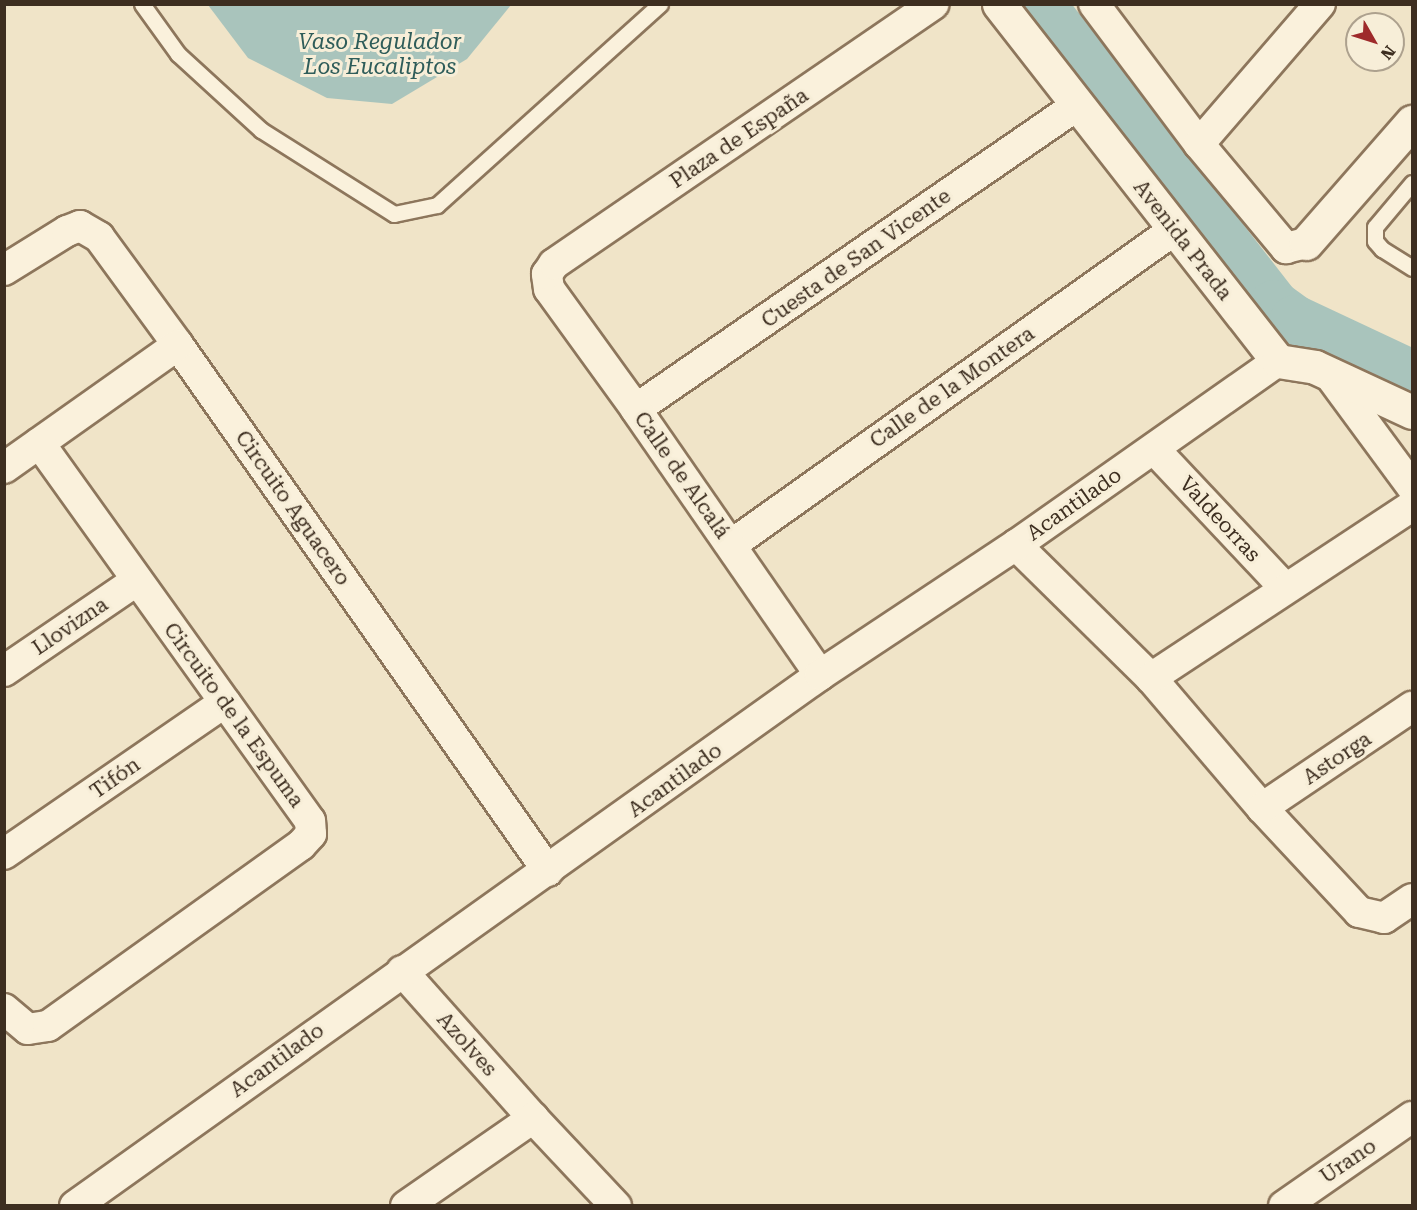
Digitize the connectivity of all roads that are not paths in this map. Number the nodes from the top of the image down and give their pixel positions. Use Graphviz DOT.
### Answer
graph roads {
  1 [pos="142,4"];
  2 [pos="660,4"];
  3 [pos="934,4"];
  4 [pos="999,4"];
  5 [pos="1320,4"];
  6 [pos="1104,8"];
  7 [pos="1076,106"];
  8 [pos="1413,122"];
  9 [pos="1199,144"];
  10 [pos="1413,183"];
  11 [pos="1174,230"];
  12 [pos="1306,243"];
  13 [pos="10,256"];
  14 [pos="1413,268"];
  15 [pos="548,274"];
  16 [pos="178,345"];
  17 [pos="1278,361"];
  18 [pos="1328,373"];
  19 [pos="636,409"];
  20 [pos="1413,412"];
  21 [pos="39,444"];
  22 [pos="1154,449"];
  23 [pos="4,468"];
  24 [pos="1413,487"];
  25 [pos="1413,506"];
  26 [pos="731,544"];
  27 [pos="1016,545"];
  28 [pos="136,581"];
  29 [pos="1285,588"];
  30 [pos="4,671"];
  31 [pos="820,675"];
  32 [pos="1150,678"];
  33 [pos="225,702"];
  34 [pos="1413,707"];
  35 [pos="1262,808"];
  36 [pos="4,854"];
  37 [pos="548,871"];
  38 [pos="1413,899"];
  39 [pos="402,970"];
  40 [pos="4,1010"];
  41 [pos="1413,1117"];
  42 [pos="533,1118"];
  43 [pos="75,1206"];
  44 [pos="406,1206"];
  45 [pos="616,1206"];
  46 [pos="1284,1206"];
  1 -- 2 [label="lane"];
  3 -- 15 [label="street, Plaza de España"];
  4 -- 7 [label="street, Avenida Prada"];
  5 -- 9 [label="street"];
  6 -- 9 [label="street"];
  7 -- 11 [label="street, Avenida Prada"];
  7 -- 19 [label="street, Cuesta de San Vicente"];
  8 -- 12 [label="street"];
  9 -- 12 [label="street"];
  10 -- 14 [label="lane"];
  11 -- 17 [label="street, Avenida Prada"];
  11 -- 26 [label="street, Calle de la Montera"];
  13 -- 16 [label="street, Circuito Aguacero"];
  15 -- 19 [label="street, Calle de Alcalá"];
  16 -- 21 [label="street"];
  16 -- 37 [label="street, Circuito Aguacero"];
  17 -- 18 [label="street"];
  17 -- 22 [label="street, Acantilado"];
  18 -- 20 [label="street"];
  18 -- 24 [label="street"];
  19 -- 26 [label="street, Calle de Alcalá"];
  21 -- 23 [label="street"];
  21 -- 28 [label="street, Circuito de la Espuma"];
  22 -- 27 [label="street, Acantilado"];
  22 -- 29 [label="street, Valdeorras"];
  25 -- 29 [label="street"];
  26 -- 31 [label="street, Calle de Alcalá"];
  27 -- 31 [label="street, Acantilado"];
  27 -- 32 [label="street"];
  28 -- 30 [label="street, Llovizna"];
  28 -- 33 [label="street, Circuito de la Espuma"];
  29 -- 32 [label="street"];
  31 -- 37 [label="street, Acantilado"];
  32 -- 35 [label="street"];
  33 -- 36 [label="street, Tifón"];
  33 -- 40 [label="street, Circuito de la Espuma"];
  34 -- 35 [label="street, Astorga"];
  35 -- 38 [label="street"];
  37 -- 39 [label="street, Acantilado"];
  39 -- 42 [label="street, Azolves"];
  39 -- 43 [label="street, Acantilado"];
  41 -- 46 [label="street, Urano"];
  42 -- 44 [label="street"];
  42 -- 45 [label="street, Azolves"];
}
